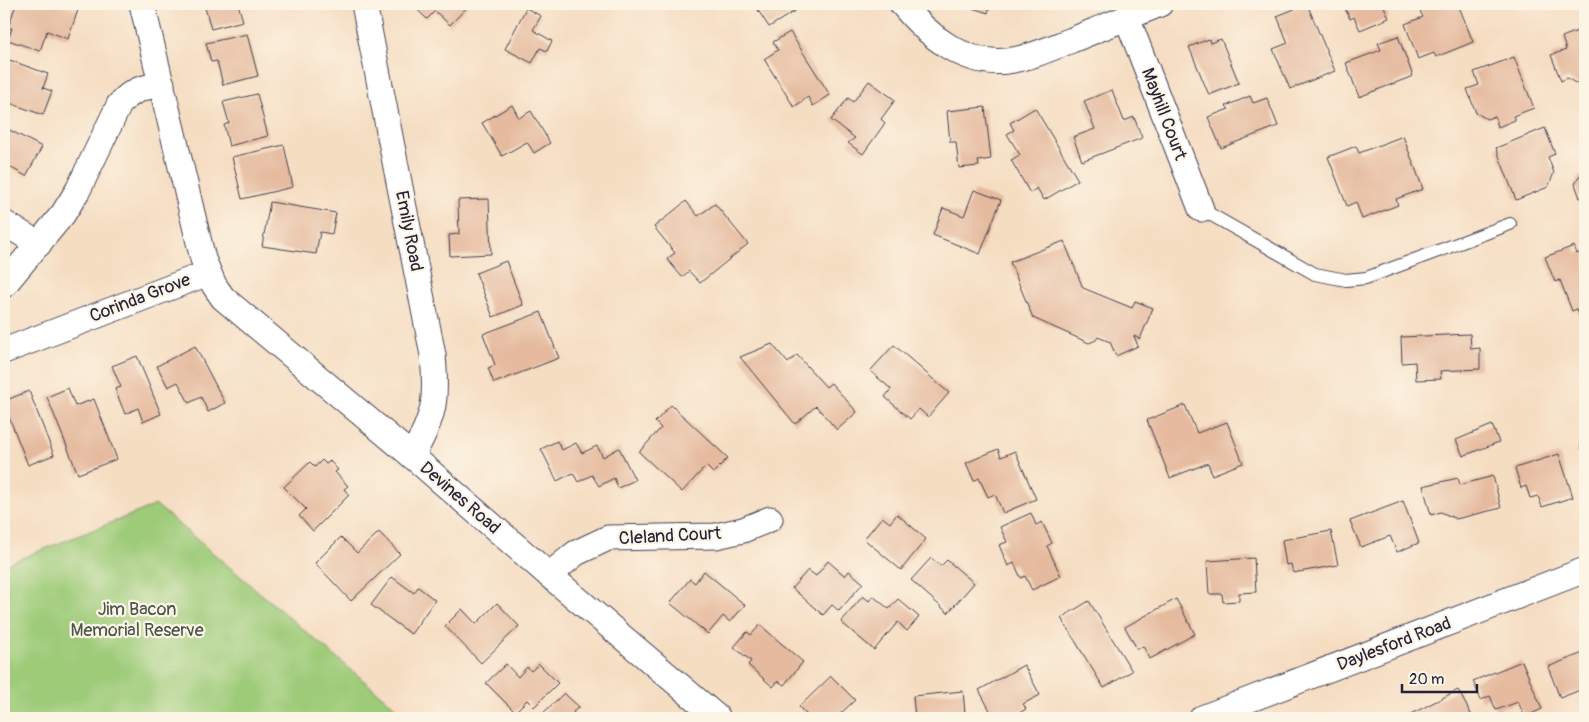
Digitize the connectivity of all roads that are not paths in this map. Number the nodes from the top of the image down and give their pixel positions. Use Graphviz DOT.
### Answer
graph roads {
  1 [pos="142,4"];
  2 [pos="364,4"];
  3 [pos="902,4"];
  4 [pos="1160,4"];
  5 [pos="1127,18"];
  6 [pos="162,84"];
  7 [pos="1201,209"];
  8 [pos="4,223"];
  9 [pos="1510,224"];
  10 [pos="39,244"];
  11 [pos="208,273"];
  12 [pos="4,284"];
  13 [pos="4,351"];
  14 [pos="412,456"];
  15 [pos="770,519"];
  16 [pos="1585,570"];
  17 [pos="549,575"];
  18 [pos="718,718"];
  19 [pos="1202,718"];
  1 -- 6 [label="street, Corinda Grove"];
  2 -- 14 [label="street, Emily Road"];
  3 -- 5 [label="street"];
  4 -- 5 [label="street"];
  5 -- 7 [label="street, Mayhill Court"];
  6 -- 10 [label="street"];
  6 -- 11 [label="street, Corinda Grove"];
  7 -- 9 [label="lane"];
  8 -- 10 [label="street"];
  10 -- 12 [label="street"];
  11 -- 13 [label="street, Corinda Grove"];
  11 -- 14 [label="street, Devines Road"];
  14 -- 17 [label="street, Devines Road"];
  15 -- 17 [label="street, Cleland Court"];
  16 -- 19 [label="street, Daylesford Road"];
  17 -- 18 [label="street, Devines Road"];
}
